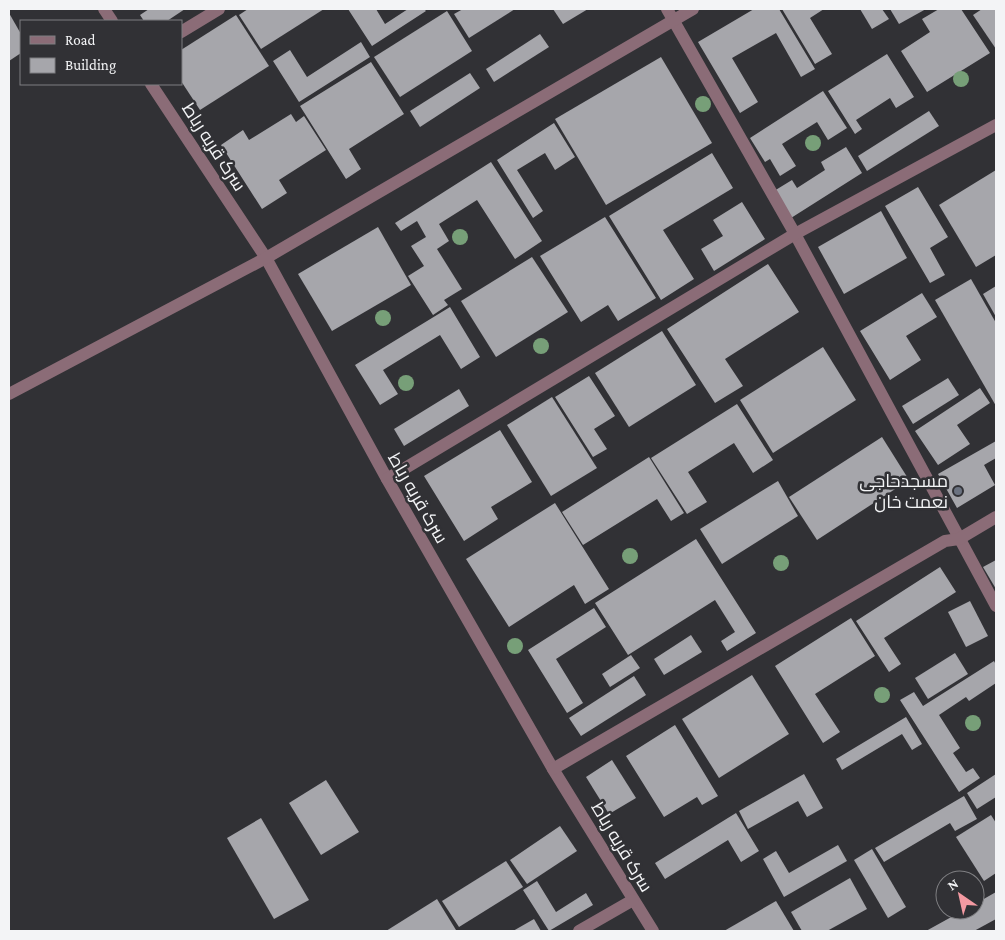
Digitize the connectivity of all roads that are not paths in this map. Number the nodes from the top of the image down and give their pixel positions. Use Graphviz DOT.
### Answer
graph roads {
  1 [pos="104,9"];
  2 [pos="219,9"];
  3 [pos="693,9"];
  4 [pos="671,14"];
  5 [pos="111,20"];
  6 [pos="182,31"];
  7 [pos="152,85"];
  8 [pos="996,125"];
  9 [pos="796,234"];
  10 [pos="266,258"];
  11 [pos="9,394"];
  12 [pos="387,479"];
  13 [pos="996,517"];
  14 [pos="959,539"];
  15 [pos="996,606"];
  16 [pos="553,769"];
  17 [pos="633,900"];
  18 [pos="579,931"];
  19 [pos="652,931"];
  1 -- 5 [label="street"];
  2 -- 6 [label="street"];
  3 -- 4 [label="street"];
  4 -- 9 [label="street"];
  4 -- 10 [label="street"];
  7 -- 10 [label="street, سرک قریه رباط"];
  8 -- 9 [label="street"];
  9 -- 12 [label="street"];
  9 -- 14 [label="street"];
  10 -- 11 [label="street"];
  10 -- 12 [label="street, سرک قریه رباط"];
  12 -- 16 [label="street, سرک قریه رباط"];
  13 -- 14 [label="street"];
  14 -- 15 [label="street"];
  14 -- 16 [label="street"];
  16 -- 17 [label="street, سرک قریه رباط"];
  17 -- 18 [label="street"];
  17 -- 19 [label="street, سرک قریه رباط"];
}
